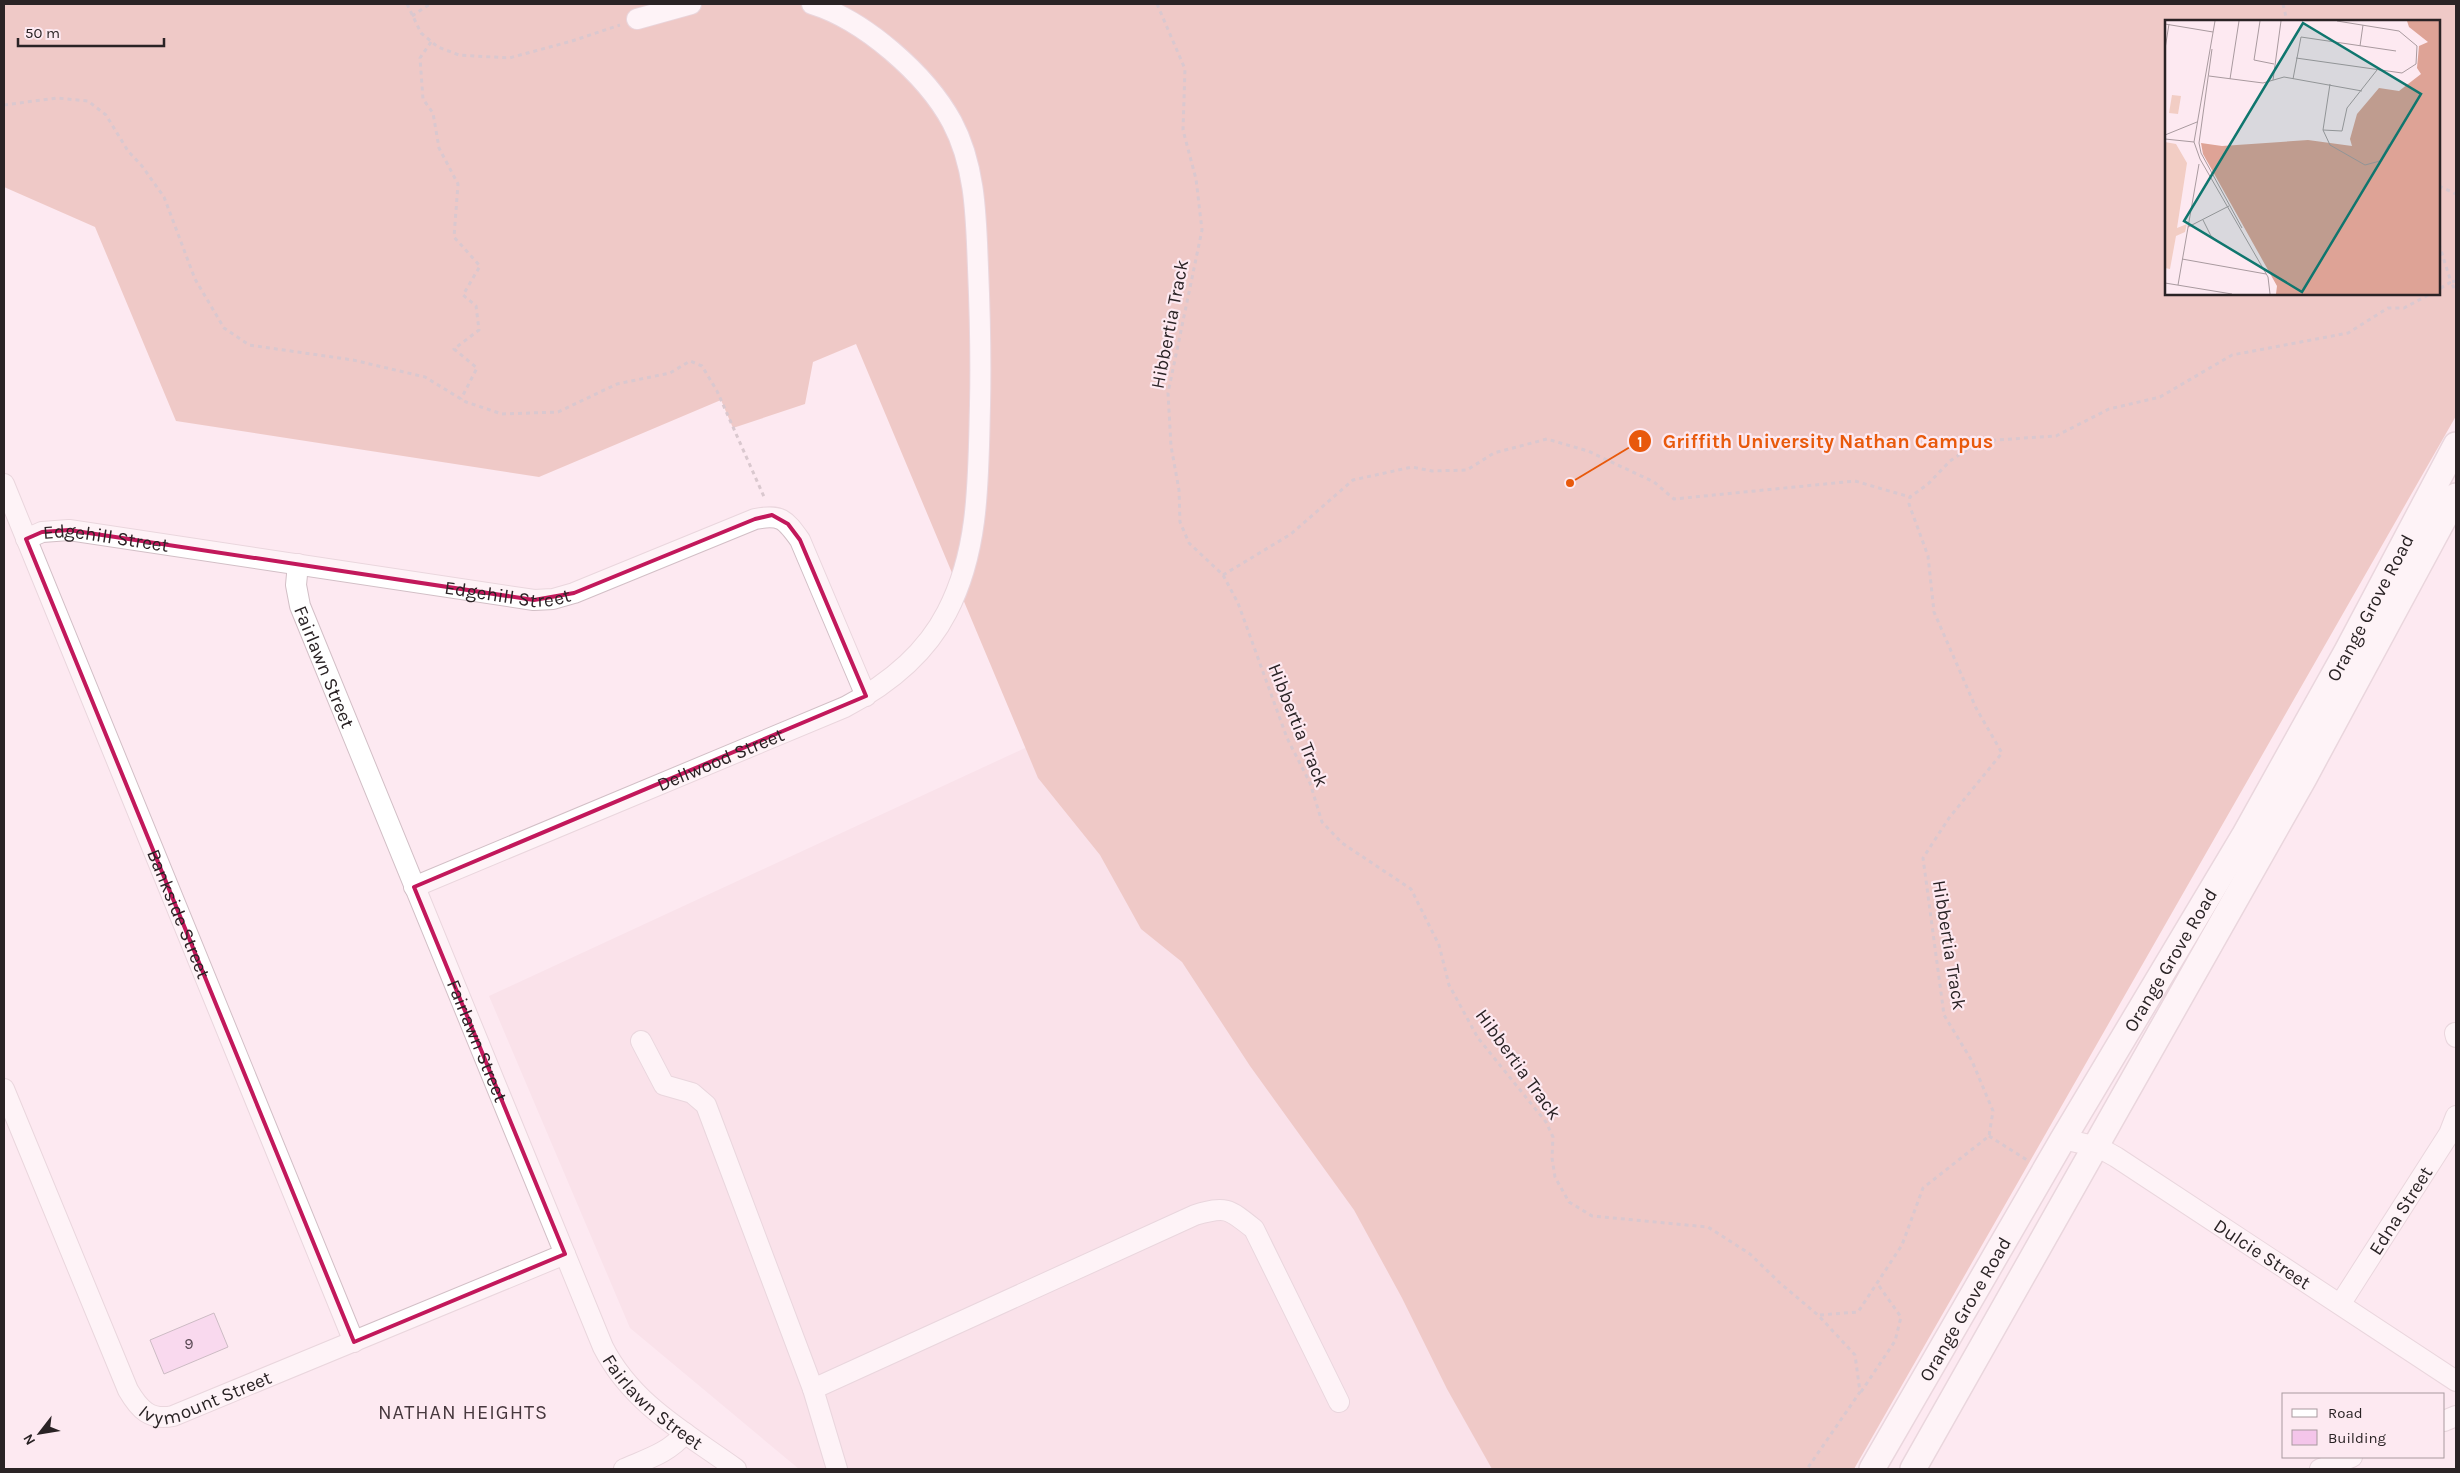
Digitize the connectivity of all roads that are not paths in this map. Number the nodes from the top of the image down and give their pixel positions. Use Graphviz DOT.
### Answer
graph roads {
  1 [pos="692,4"];
  2 [pos="812,4"];
  3 [pos="637,19"];
  4 [pos="2456,445"];
  5 [pos="4,484"];
  6 [pos="2456,496"];
  7 [pos="26,539"];
  8 [pos="298,564"];
  9 [pos="866,696"];
  10 [pos="414,887"];
  11 [pos="641,1041"];
  12 [pos="4,1089"];
  13 [pos="2456,1116"];
  14 [pos="2063,1139"];
  15 [pos="2098,1147"];
  16 [pos="565,1254"];
  17 [pos="2340,1303"];
  18 [pos="354,1342"];
  19 [pos="2456,1380"];
  20 [pos="813,1389"];
  21 [pos="1339,1402"];
  22 [pos="686,1433"];
  23 [pos="2349,1458"];
  24 [pos="624,1469"];
  25 [pos="736,1469"];
  26 [pos="837,1469"];
  27 [pos="1872,1469"];
  28 [pos="1913,1469"];
  29 [pos="2320,1469"];
  1 -- 3 [label="street"];
  2 -- 9 [label="street, Dellwood Street"];
  4 -- 14 [label="main road, Orange Grove Road"];
  5 -- 7 [label="street, Bankside Street"];
  6 -- 15 [label="main road, Orange Grove Road"];
  7 -- 8 [label="street, Edgehill Street"];
  7 -- 18 [label="street, Bankside Street"];
  8 -- 9 [label="street, Edgehill Street"];
  8 -- 10 [label="street, Fairlawn Street"];
  9 -- 10 [label="street, Dellwood Street"];
  10 -- 16 [label="street, Fairlawn Street"];
  11 -- 20 [label="street"];
  12 -- 18 [label="street, Ivymount Street"];
  13 -- 17 [label="street, Edna Street"];
  14 -- 15 [label="street, Dulcie Street"];
  14 -- 27 [label="main road, Orange Grove Road"];
  15 -- 17 [label="street, Dulcie Street"];
  15 -- 28 [label="main road, Orange Grove Road"];
  16 -- 18 [label="street, Ivymount Street"];
  16 -- 22 [label="street, Fairlawn Street"];
  17 -- 19 [label="street, Dulcie Street"];
  20 -- 21 [label="street"];
  20 -- 26 [label="street"];
  22 -- 24 [label="street"];
  22 -- 25 [label="street, Fairlawn Street"];
  23 -- 29 [label="street"];
}
